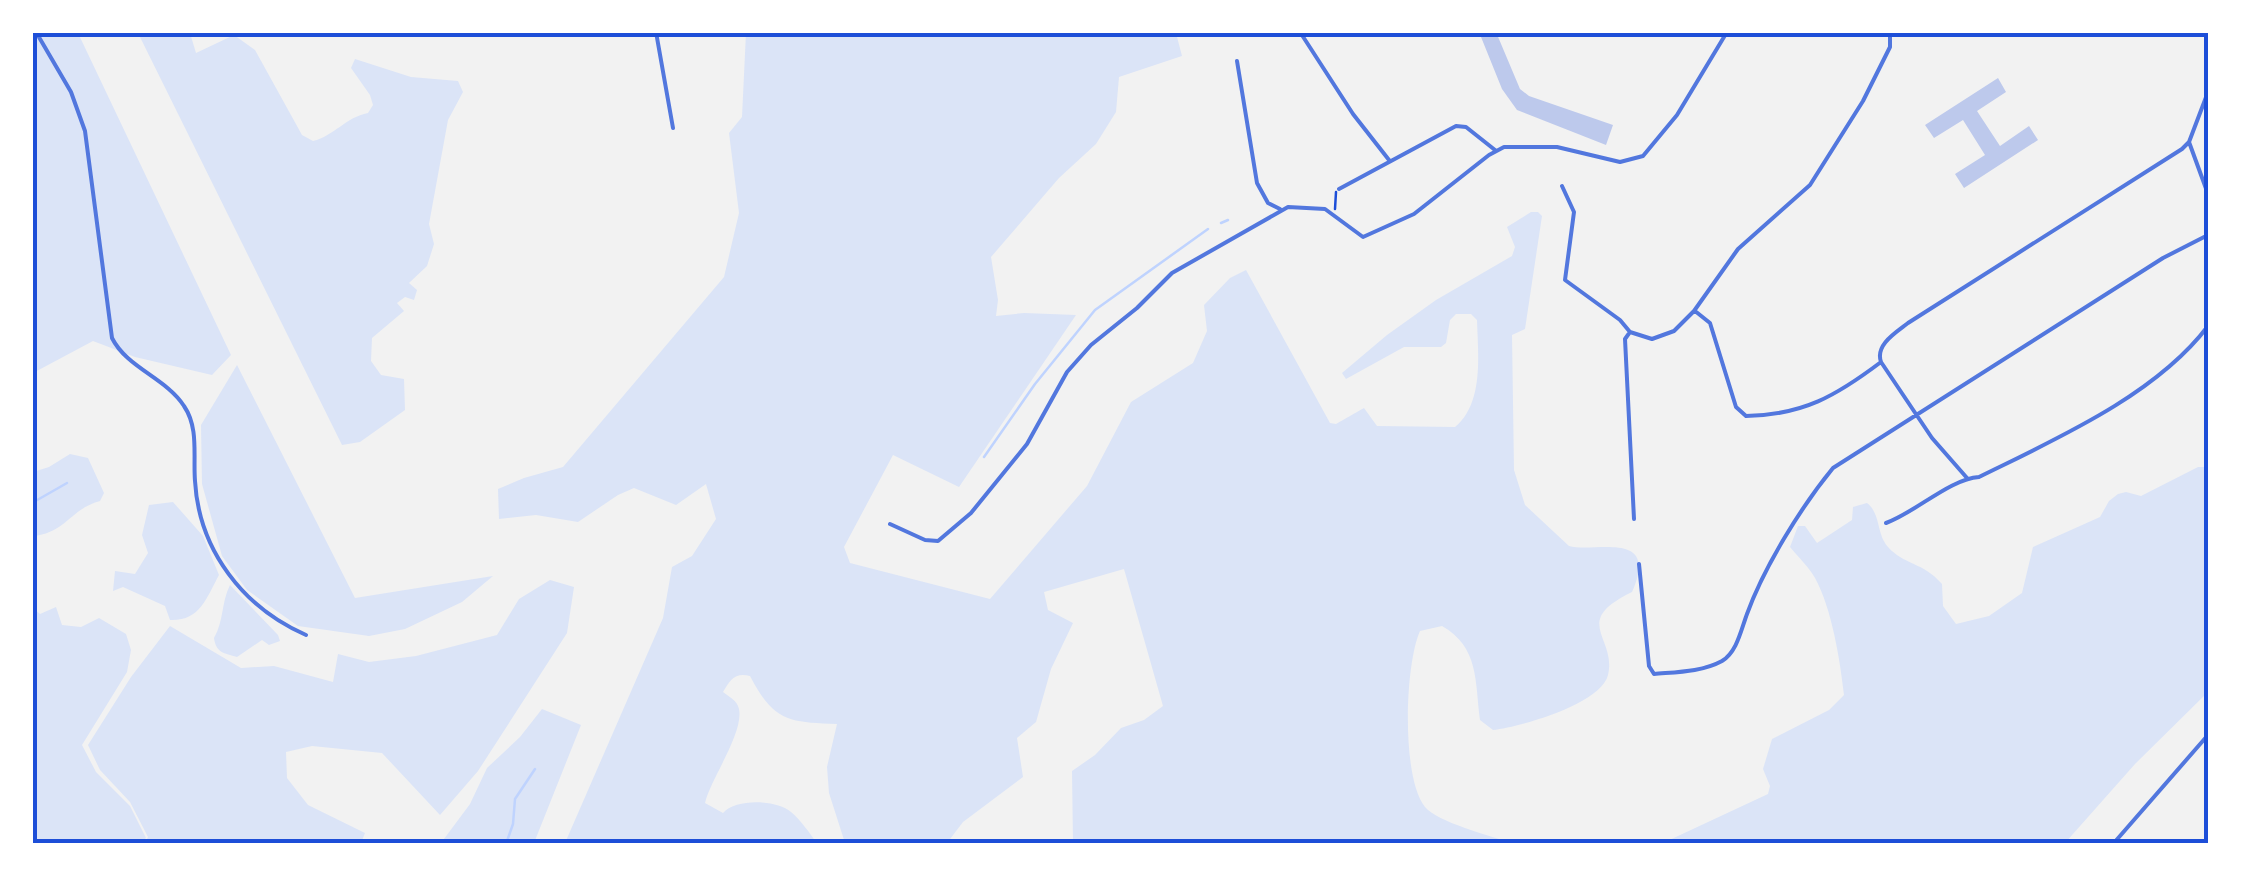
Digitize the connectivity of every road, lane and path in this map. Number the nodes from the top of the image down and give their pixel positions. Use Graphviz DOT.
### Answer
graph roads {
  1 [pos="36,32"];
  2 [pos="656,32"];
  3 [pos="1300,32"];
  4 [pos="1727,32"];
  5 [pos="1890,32"];
  6 [pos="1236,62"];
  7 [pos="2208,92"];
  8 [pos="673,128"];
  9 [pos="2189,142"];
  10 [pos="1496,151"];
  11 [pos="1388,160"];
  12 [pos="1562,186"];
  13 [pos="1339,189"];
  14 [pos="2208,194"];
  15 [pos="1280,209"];
  16 [pos="1336,216"];
  17 [pos="2208,235"];
  18 [pos="1694,311"];
  19 [pos="2208,326"];
  20 [pos="1630,332"];
  21 [pos="1881,362"];
  22 [pos="1916,415"];
  23 [pos="1966,478"];
  24 [pos="1634,519"];
  25 [pos="1886,523"];
  26 [pos="890,524"];
  27 [pos="1639,564"];
  28 [pos="306,636"];
  29 [pos="2208,735"];
  30 [pos="2112,844"];
  1 -- 28 [label="street"];
  2 -- 8 [label="street"];
  3 -- 11 [label="street"];
  4 -- 10 [label="street"];
  5 -- 18 [label="street"];
  6 -- 15 [label="street"];
  7 -- 9 [label="street"];
  9 -- 14 [label="street"];
  9 -- 21 [label="street"];
  10 -- 11 [label="street"];
  10 -- 16 [label="street"];
  11 -- 13 [label="street"];
  12 -- 20 [label="street"];
  13 -- 16 [label="path"];
  15 -- 16 [label="street"];
  15 -- 26 [label="street"];
  17 -- 22 [label="street"];
  18 -- 20 [label="street"];
  18 -- 21 [label="street"];
  19 -- 23 [label="street"];
  20 -- 24 [label="street"];
  21 -- 22 [label="street"];
  22 -- 23 [label="street"];
  22 -- 27 [label="street"];
  23 -- 25 [label="street"];
  29 -- 30 [label="street"];
}
